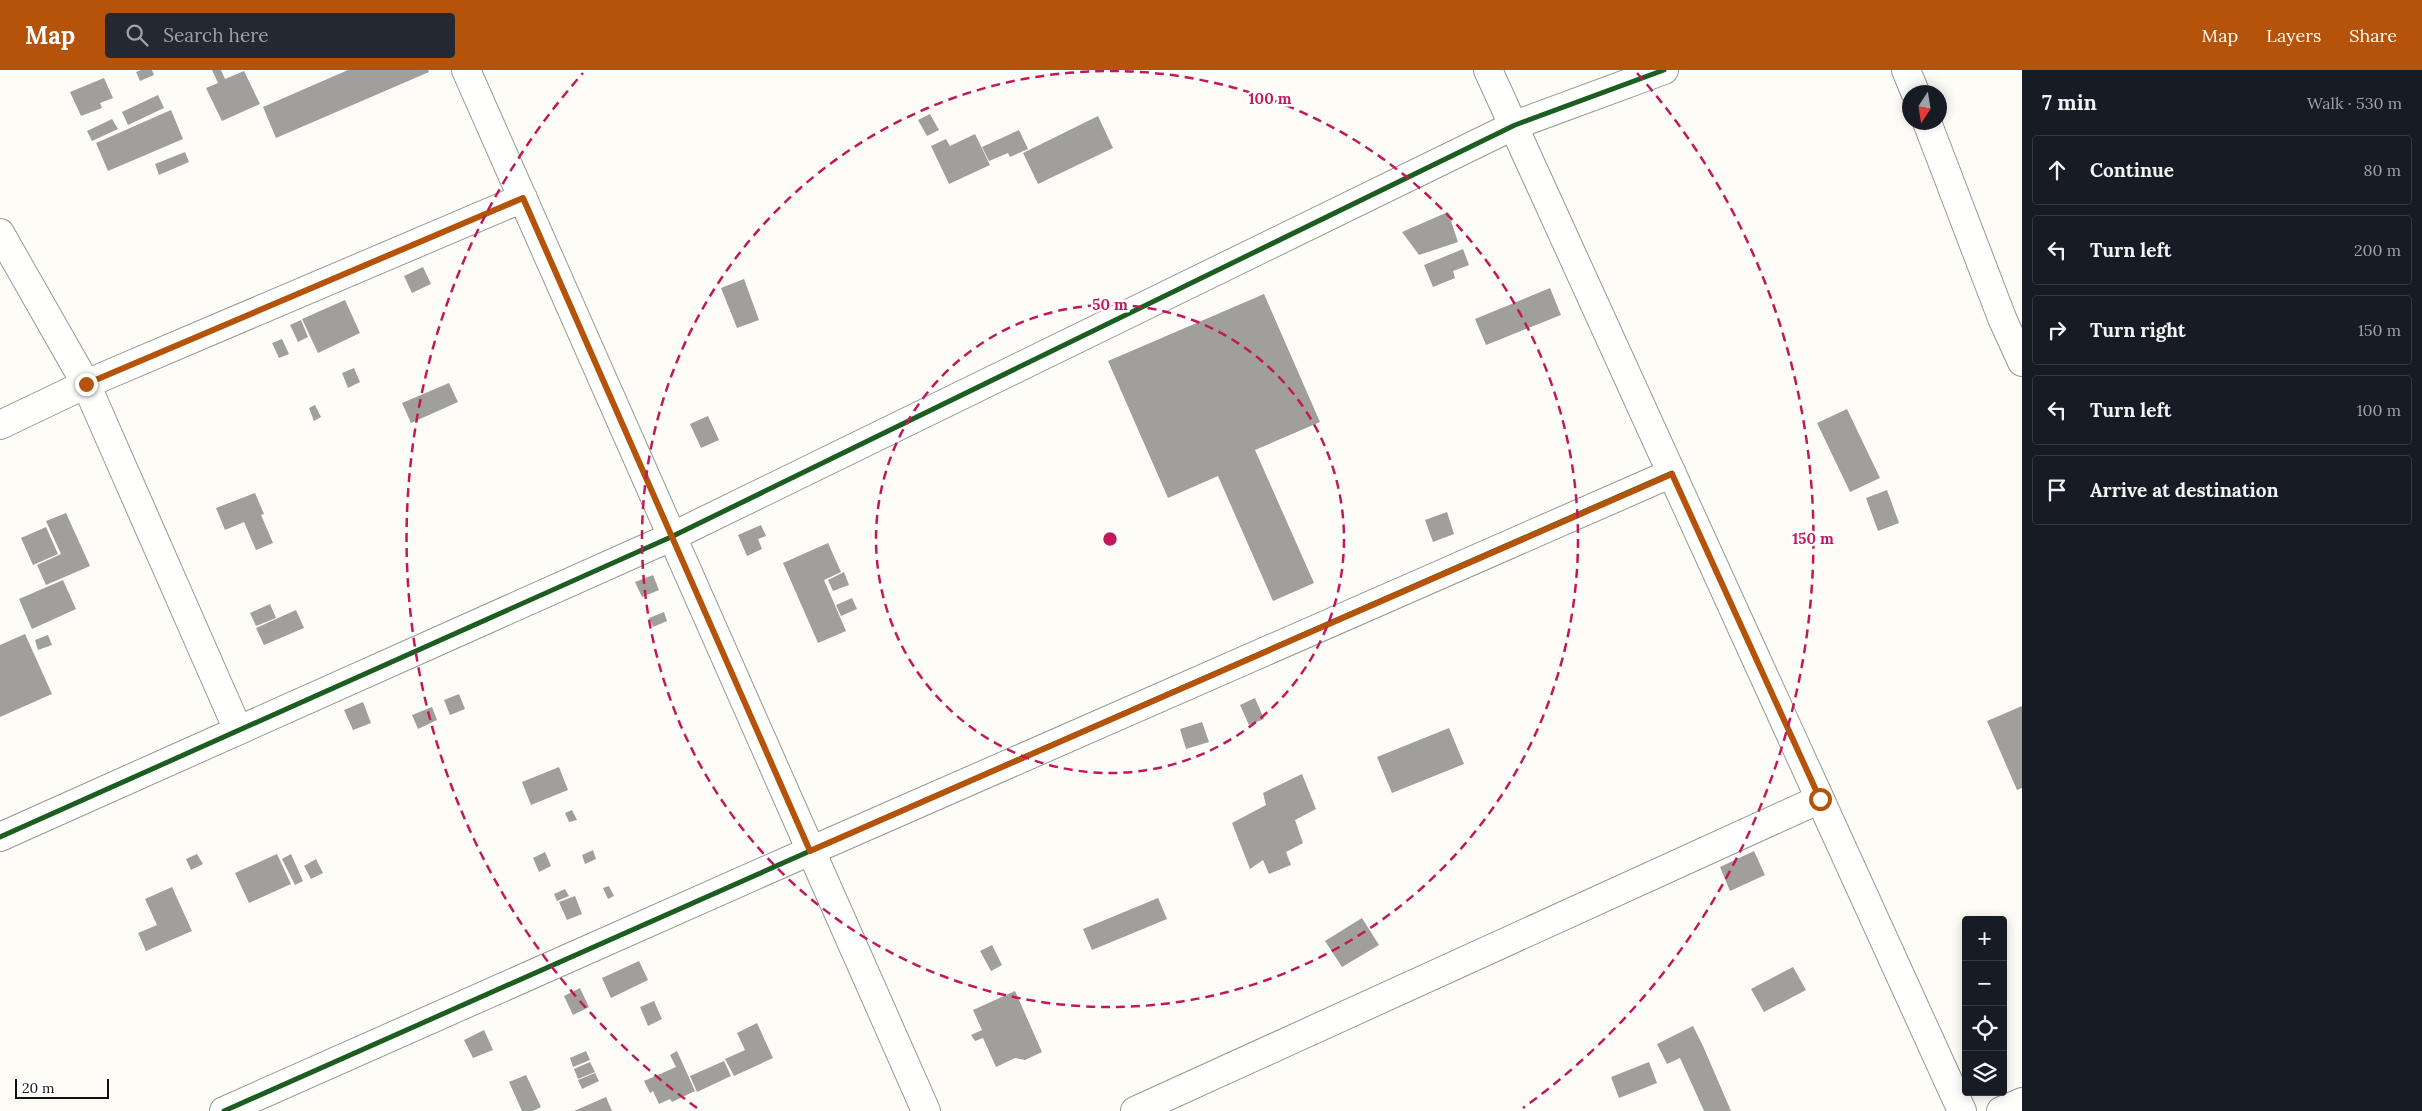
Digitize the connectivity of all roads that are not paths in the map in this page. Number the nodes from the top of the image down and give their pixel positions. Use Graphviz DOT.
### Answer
graph roads {
  1 [pos="466,70"];
  2 [pos="1488,70"];
  3 [pos="1664,70"];
  4 [pos="1906,70"];
  5 [pos="1912,85"];
  6 [pos="1515,125"];
  7 [pos="1931,130"];
  8 [pos="523,198"];
  9 [pos="0,233"];
  10 [pos="2012,314"];
  11 [pos="2022,362"];
  12 [pos="86,384"];
  13 [pos="0,425"];
  14 [pos="1672,474"];
  15 [pos="671,537"];
  16 [pos="238,730"];
  17 [pos="1820,799"];
  18 [pos="0,837"];
  19 [pos="810,851"];
  20 [pos="2022,1102"];
  21 [pos="224,1111"];
  22 [pos="926,1111"];
  23 [pos="1135,1111"];
  24 [pos="1962,1111"];
  25 [pos="2001,1111"];
  1 -- 8 [label="street"];
  2 -- 6 [label="street"];
  3 -- 6 [label="street"];
  4 -- 5 [label="street"];
  6 -- 14 [label="street"];
  6 -- 15 [label="street"];
  7 -- 10 [label="street"];
  8 -- 12 [label="street"];
  8 -- 15 [label="street"];
  9 -- 12 [label="street"];
  10 -- 11 [label="street"];
  12 -- 13 [label="street"];
  12 -- 16 [label="street"];
  14 -- 17 [label="street"];
  14 -- 19 [label="street"];
  15 -- 16 [label="street"];
  15 -- 19 [label="street"];
  16 -- 18 [label="street"];
  17 -- 23 [label="street"];
  17 -- 24 [label="street"];
  19 -- 21 [label="street"];
  19 -- 22 [label="street"];
  20 -- 25 [label="street"];
}
